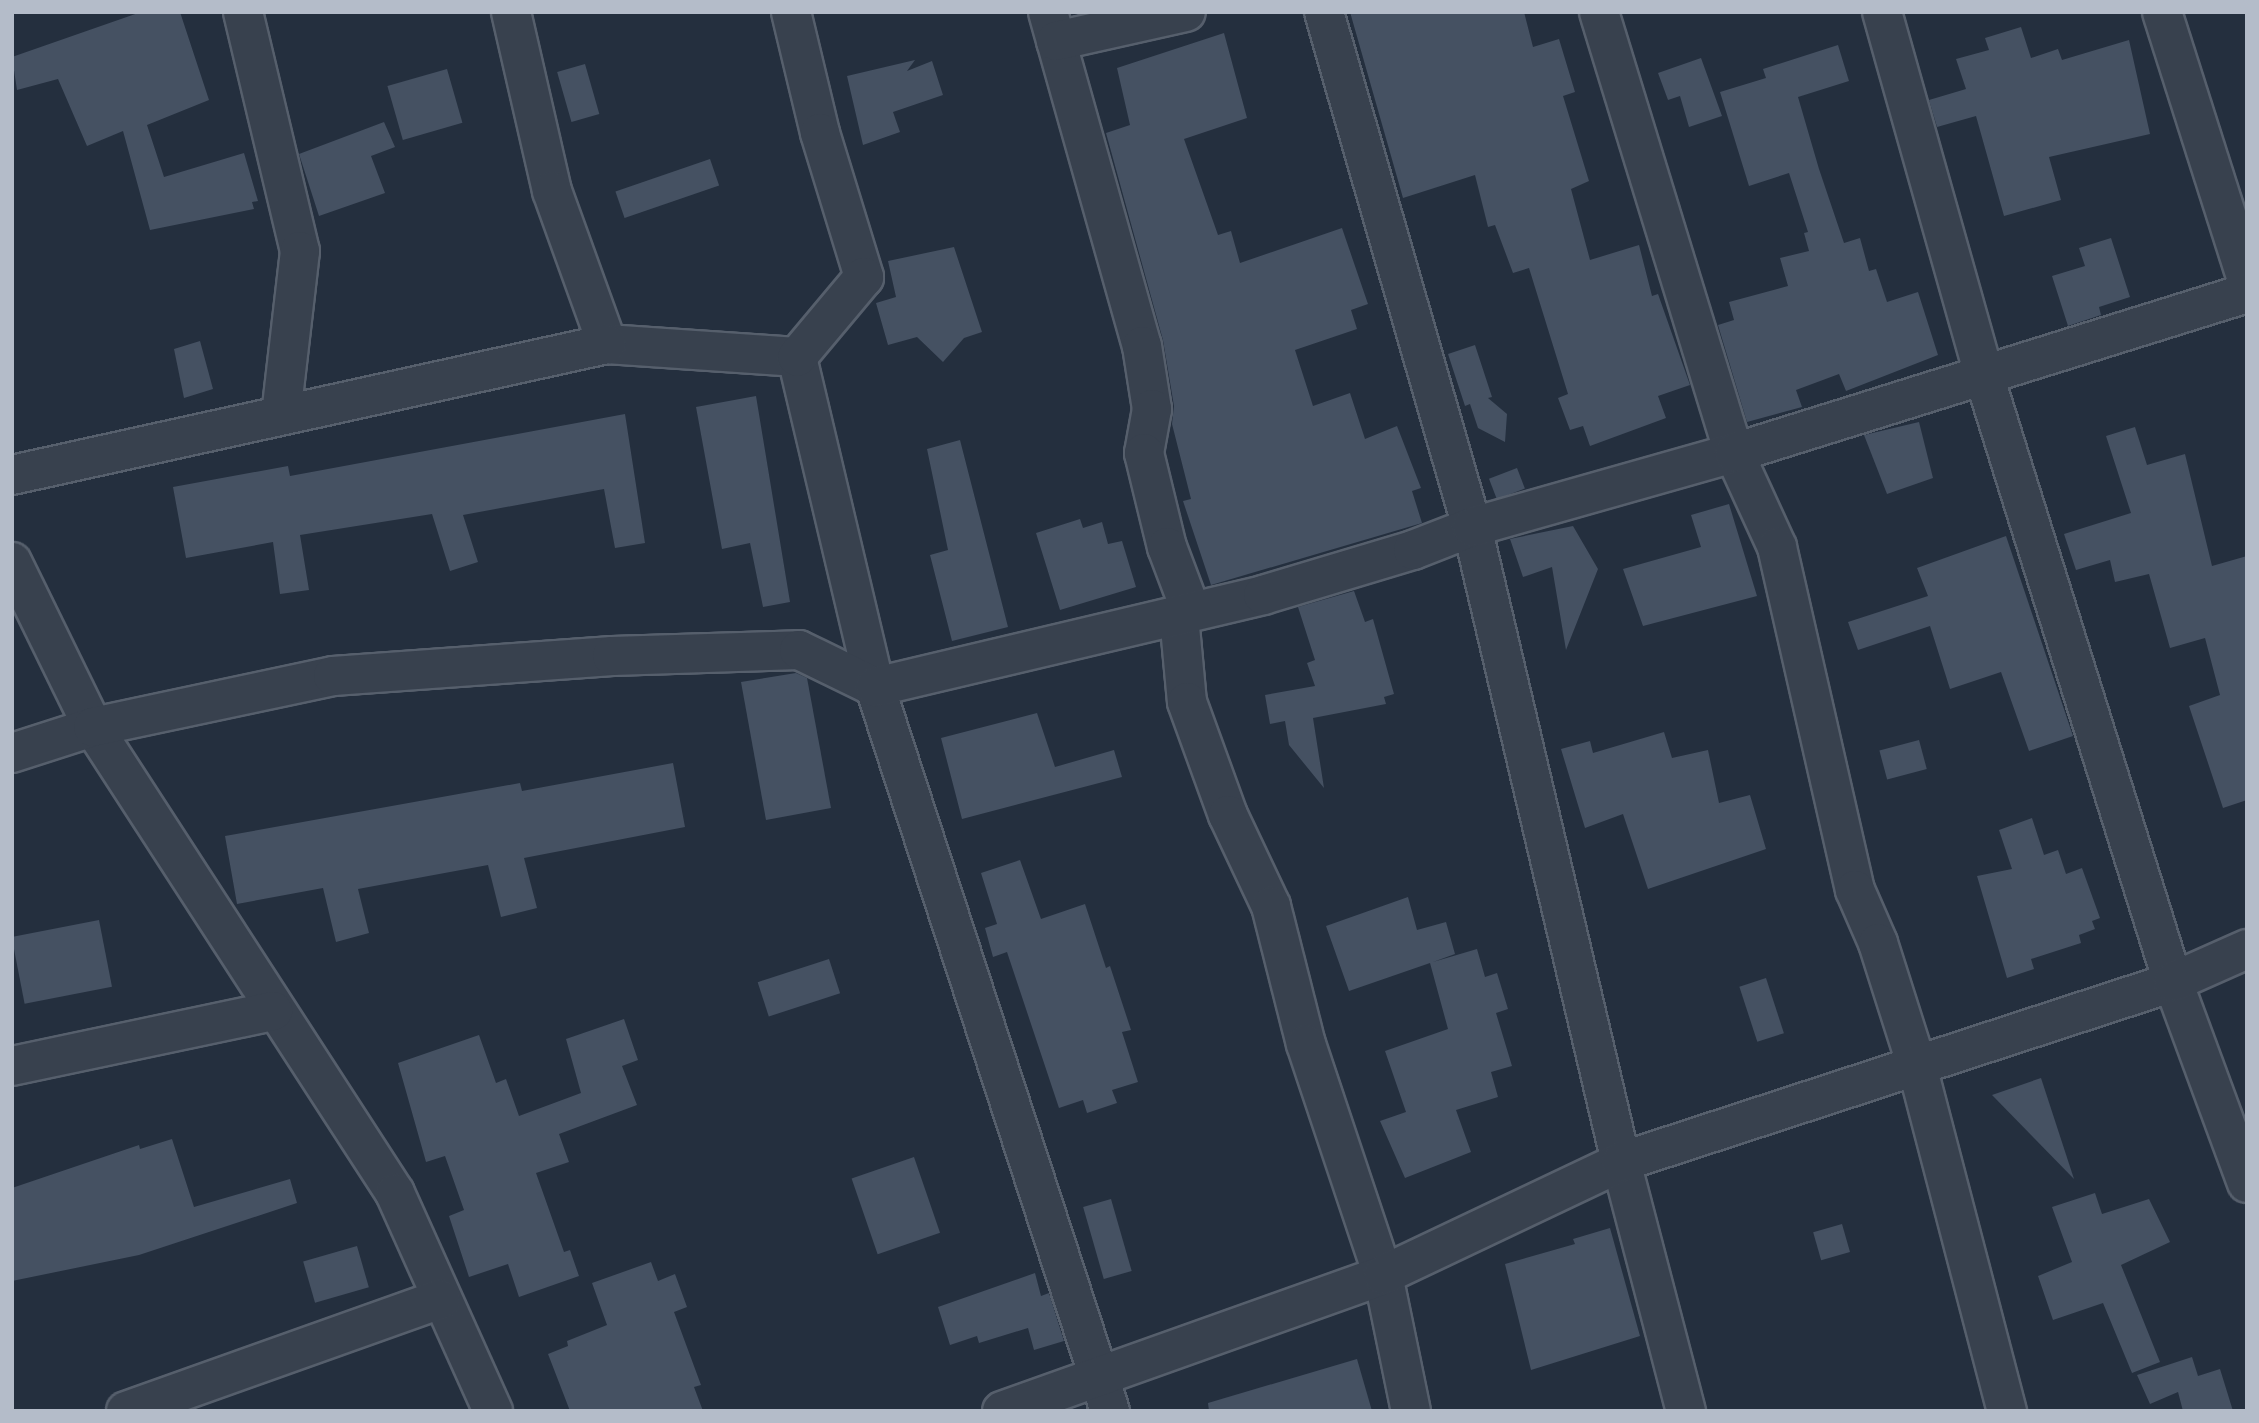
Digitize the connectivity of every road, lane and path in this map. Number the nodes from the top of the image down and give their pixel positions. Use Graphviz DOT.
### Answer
graph roads {
  1 [pos="243,12"];
  2 [pos="511,12"];
  3 [pos="791,12"];
  4 [pos="1186,12"];
  5 [pos="1324,12"];
  6 [pos="1599,12"];
  7 [pos="1882,12"];
  8 [pos="2162,12"];
  9 [pos="1052,27"];
  10 [pos="2247,280"];
  11 [pos="2247,293"];
  12 [pos="607,344"];
  13 [pos="797,357"];
  14 [pos="1984,376"];
  15 [pos="281,415"];
  16 [pos="1734,453"];
  17 [pos="12,475"];
  18 [pos="1472,527"];
  19 [pos="12,562"];
  20 [pos="1185,614"];
  21 [pos="875,687"];
  22 [pos="93,727"];
  23 [pos="12,753"];
  24 [pos="2247,949"];
  25 [pos="2174,982"];
  26 [pos="273,1011"];
  27 [pos="12,1066"];
  28 [pos="1917,1066"];
  29 [pos="1621,1162"];
  30 [pos="2247,1183"];
  31 [pos="1383,1275"];
  32 [pos="441,1299"];
  33 [pos="1105,1394"];
  34 [pos="126,1411"];
  35 [pos="493,1411"];
  36 [pos="1002,1411"];
  37 [pos="1412,1411"];
  38 [pos="1686,1411"];
  39 [pos="2007,1411"];
  1 -- 15 [label="street"];
  2 -- 12 [label="street"];
  3 -- 13 [label="street"];
  4 -- 9 [label="street"];
  5 -- 18 [label="street"];
  6 -- 16 [label="street"];
  7 -- 14 [label="street"];
  8 -- 10 [label="street"];
  9 -- 20 [label="street"];
  11 -- 14 [label="street"];
  12 -- 13 [label="street"];
  12 -- 15 [label="street"];
  13 -- 21 [label="street"];
  14 -- 16 [label="street"];
  14 -- 25 [label="street"];
  15 -- 17 [label="street"];
  16 -- 18 [label="street"];
  16 -- 28 [label="street"];
  18 -- 20 [label="street"];
  18 -- 29 [label="street"];
  19 -- 22 [label="street"];
  20 -- 21 [label="street"];
  20 -- 31 [label="street"];
  21 -- 22 [label="street"];
  21 -- 33 [label="street"];
  22 -- 23 [label="street"];
  22 -- 26 [label="street"];
  24 -- 25 [label="street"];
  25 -- 28 [label="street"];
  25 -- 30 [label="street"];
  26 -- 27 [label="street"];
  26 -- 32 [label="street"];
  28 -- 29 [label="street"];
  28 -- 39 [label="street"];
  29 -- 31 [label="street"];
  29 -- 38 [label="street"];
  31 -- 33 [label="street"];
  31 -- 37 [label="street"];
  32 -- 34 [label="street"];
  32 -- 35 [label="street"];
  33 -- 36 [label="street"];
}
